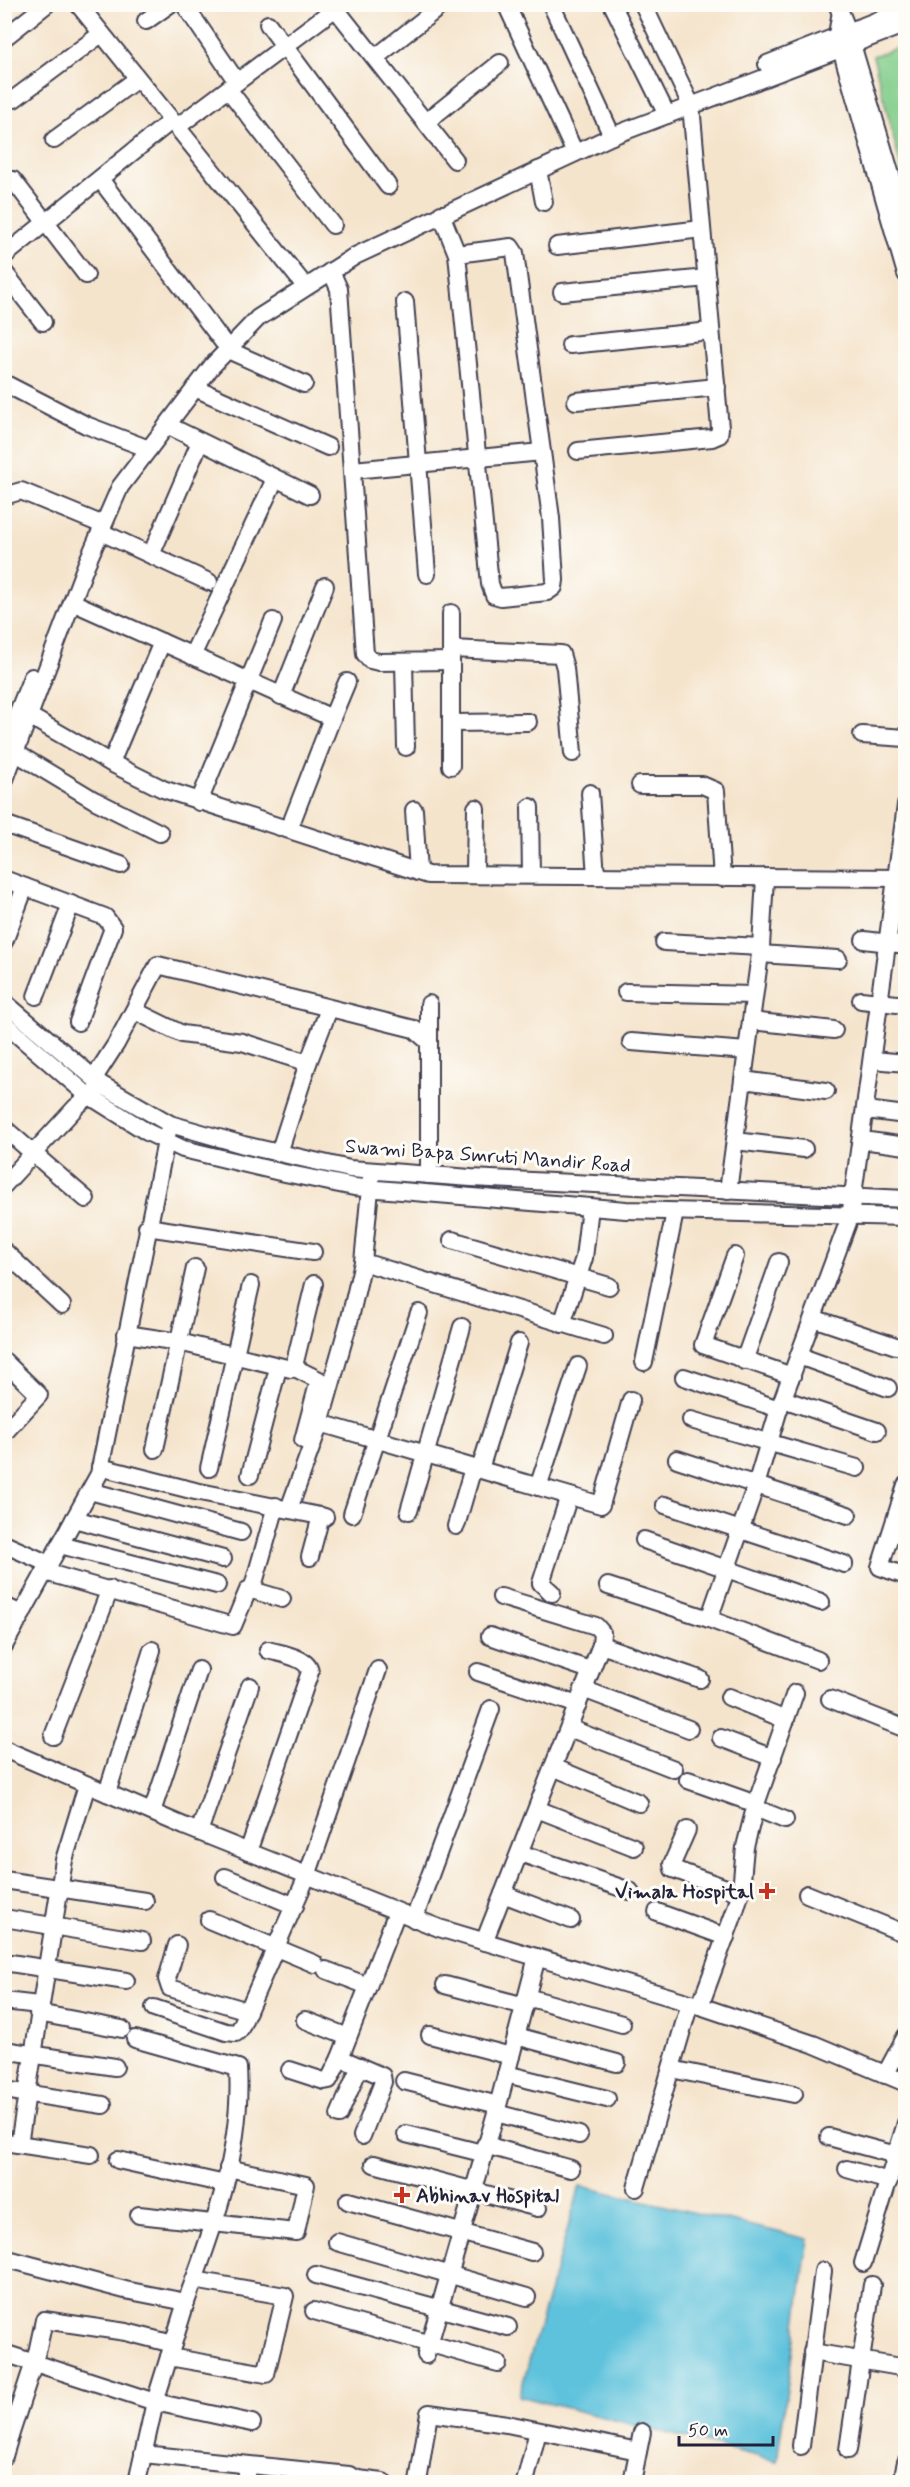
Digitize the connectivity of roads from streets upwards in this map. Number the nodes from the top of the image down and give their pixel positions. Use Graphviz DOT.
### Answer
graph roads {
  1 [pos="47,4"];
  2 [pos="78,4"];
  3 [pos="170,4"];
  4 [pos="183,4"];
  5 [pos="443,4"];
  6 [pos="506,4"];
  7 [pos="551,4"];
  8 [pos="612,4"];
  9 [pos="643,4"];
  10 [pos="336,6"];
  11 [pos="906,9"];
  12 [pos="146,21"];
  13 [pos="268,24"];
  14 [pos="906,24"];
  15 [pos="842,30"];
  16 [pos="101,34"];
  17 [pos="4,38"];
  18 [pos="285,46"];
  19 [pos="375,58"];
  20 [pos="500,63"];
  21 [pos="137,79"];
  22 [pos="232,85"];
  23 [pos="14,99"];
  24 [pos="689,101"];
  25 [pos="665,111"];
  26 [pos="426,122"];
  27 [pos="174,124"];
  28 [pos="610,132"];
  29 [pos="54,140"];
  30 [pos="574,149"];
  31 [pos="455,160"];
  32 [pos="100,179"];
  33 [pos="13,180"];
  34 [pos="535,180"];
  35 [pos="388,186"];
  36 [pos="474,195"];
  37 [pos="544,202"];
  38 [pos="441,214"];
  39 [pos="46,223"];
  40 [pos="416,224"];
  41 [pos="333,225"];
  42 [pos="906,225"];
  43 [pos="702,229"];
  44 [pos="557,246"];
  45 [pos="457,254"];
  46 [pos="4,256"];
  47 [pos="331,271"];
  48 [pos="4,272"];
  49 [pos="906,274"];
  50 [pos="86,275"];
  51 [pos="706,278"];
  52 [pos="302,283"];
  53 [pos="562,292"];
  54 [pos="405,302"];
  55 [pos="43,322"];
  56 [pos="711,331"];
  57 [pos="570,345"];
  58 [pos="226,346"];
  59 [pos="4,383"];
  60 [pos="304,384"];
  61 [pos="717,387"];
  62 [pos="195,388"];
  63 [pos="576,401"];
  64 [pos="167,425"];
  65 [pos="200,442"];
  66 [pos="328,447"];
  67 [pos="145,448"];
  68 [pos="578,451"];
  69 [pos="542,452"];
  70 [pos="478,458"];
  71 [pos="418,463"];
  72 [pos="353,470"];
  73 [pos="275,479"];
  74 [pos="7,490"];
  75 [pos="310,495"];
  76 [pos="98,527"];
  77 [pos="151,555"];
  78 [pos="427,574"];
  79 [pos="209,582"];
  80 [pos="325,586"];
  81 [pos="72,602"];
  82 [pos="451,613"];
  83 [pos="273,621"];
  84 [pos="162,642"];
  85 [pos="451,655"];
  86 [pos="192,656"];
  87 [pos="404,662"];
  88 [pos="248,681"];
  89 [pos="347,682"];
  90 [pos="281,696"];
  91 [pos="29,716"];
  92 [pos="332,718"];
  93 [pos="528,722"];
  94 [pos="451,723"];
  95 [pos="862,735"];
  96 [pos="906,738"];
  97 [pos="405,747"];
  98 [pos="10,750"];
  99 [pos="573,753"];
  100 [pos="111,763"];
  101 [pos="451,766"];
  102 [pos="4,782"];
  103 [pos="640,785"];
  104 [pos="590,793"];
  105 [pos="199,802"];
  106 [pos="906,805"];
  107 [pos="530,807"];
  108 [pos="476,808"];
  109 [pos="414,810"];
  110 [pos="4,824"];
  111 [pos="289,829"];
  112 [pos="160,833"];
  113 [pos="121,865"];
  114 [pos="418,872"];
  115 [pos="475,875"];
  116 [pos="531,875"];
  117 [pos="596,876"];
  118 [pos="722,878"];
  119 [pos="765,878"];
  120 [pos="902,878"];
  121 [pos="4,879"];
  122 [pos="25,887"];
  123 [pos="71,904"];
  124 [pos="864,940"];
  125 [pos="4,942"];
  126 [pos="664,942"];
  127 [pos="897,944"];
  128 [pos="760,950"];
  129 [pos="838,959"];
  130 [pos="626,992"];
  131 [pos="754,995"];
  132 [pos="36,996"];
  133 [pos="861,1000"];
  134 [pos="4,1002"];
  135 [pos="881,1003"];
  136 [pos="429,1004"];
  137 [pos="906,1005"];
  138 [pos="329,1009"];
  139 [pos="135,1011"];
  140 [pos="751,1021"];
  141 [pos="78,1022"];
  142 [pos="4,1023"];
  143 [pos="834,1030"];
  144 [pos="429,1042"];
  145 [pos="632,1042"];
  146 [pos="747,1051"];
  147 [pos="873,1060"];
  148 [pos="308,1063"];
  149 [pos="906,1063"];
  150 [pos="743,1080"];
  151 [pos="98,1081"];
  152 [pos="826,1091"];
  153 [pos="89,1096"];
  154 [pos="866,1110"];
  155 [pos="906,1115"];
  156 [pos="170,1124"];
  157 [pos="4,1128"];
  158 [pos="862,1140"];
  159 [pos="166,1141"];
  160 [pos="735,1141"];
  161 [pos="906,1146"];
  162 [pos="804,1149"];
  163 [pos="33,1153"];
  164 [pos="279,1153"];
  165 [pos="372,1171"];
  166 [pos="429,1175"];
  167 [pos="4,1185"];
  168 [pos="369,1188"];
  169 [pos="728,1191"];
  170 [pos="855,1197"];
  171 [pos="86,1199"];
  172 [pos="906,1199"];
  173 [pos="590,1207"];
  174 [pos="675,1212"];
  175 [pos="850,1217"];
  176 [pos="906,1217"];
  177 [pos="147,1227"];
  178 [pos="452,1240"];
  179 [pos="4,1251"];
  180 [pos="312,1252"];
  181 [pos="735,1256"];
  182 [pos="363,1262"];
  183 [pos="779,1262"];
  184 [pos="195,1268"];
  185 [pos="577,1278"];
  186 [pos="314,1284"];
  187 [pos="251,1285"];
  188 [pos="609,1286"];
  189 [pos="62,1305"];
  190 [pos="419,1313"];
  191 [pos="813,1318"];
  192 [pos="562,1323"];
  193 [pos="462,1327"];
  194 [pos="126,1334"];
  195 [pos="604,1336"];
  196 [pos="179,1342"];
  197 [pos="519,1343"];
  198 [pos="896,1346"];
  199 [pos="799,1356"];
  200 [pos="237,1357"];
  201 [pos="4,1361"];
  202 [pos="744,1361"];
  203 [pos="644,1362"];
  204 [pos="578,1366"];
  205 [pos="286,1367"];
  206 [pos="792,1376"];
  207 [pos="684,1377"];
  208 [pos="888,1388"];
  209 [pos="631,1400"];
  210 [pos="781,1404"];
  211 [pos="691,1420"];
  212 [pos="320,1423"];
  213 [pos="877,1431"];
  214 [pos="4,1433"];
  215 [pos="376,1439"];
  216 [pos="768,1442"];
  217 [pos="155,1449"];
  218 [pos="299,1452"];
  219 [pos="426,1454"];
  220 [pos="678,1459"];
  221 [pos="100,1467"];
  222 [pos="209,1468"];
  223 [pos="476,1468"];
  224 [pos="857,1468"];
  225 [pos="250,1475"];
  226 [pos="756,1485"];
  227 [pos="906,1485"];
  228 [pos="538,1487"];
  229 [pos="90,1491"];
  230 [pos="569,1496"];
  231 [pos="665,1505"];
  232 [pos="282,1507"];
  233 [pos="409,1511"];
  234 [pos="352,1514"];
  235 [pos="848,1515"];
  236 [pos="74,1519"];
  237 [pos="456,1526"];
  238 [pos="740,1530"];
  239 [pos="241,1532"];
  240 [pos="644,1540"];
  241 [pos="5,1545"];
  242 [pos="60,1545"];
  243 [pos="310,1557"];
  244 [pos="223,1559"];
  245 [pos="844,1564"];
  246 [pos="47,1568"];
  247 [pos="726,1569"];
  248 [pos="906,1576"];
  249 [pos="217,1586"];
  250 [pos="608,1586"];
  251 [pos="110,1589"];
  252 [pos="252,1590"];
  253 [pos="552,1593"];
  254 [pos="501,1597"];
  255 [pos="282,1599"];
  256 [pos="821,1602"];
  257 [pos="4,1606"];
  258 [pos="22,1614"];
  259 [pos="709,1619"];
  260 [pos="490,1636"];
  261 [pos="602,1645"];
  262 [pos="4,1646"];
  263 [pos="152,1650"];
  264 [pos="268,1650"];
  265 [pos="818,1660"];
  266 [pos="199,1670"];
  267 [pos="378,1670"];
  268 [pos="590,1671"];
  269 [pos="478,1672"];
  270 [pos="700,1679"];
  271 [pos="250,1686"];
  272 [pos="795,1693"];
  273 [pos="580,1697"];
  274 [pos="729,1697"];
  275 [pos="830,1699"];
  276 [pos="491,1709"];
  277 [pos="786,1720"];
  278 [pos="569,1728"];
  279 [pos="689,1729"];
  280 [pos="906,1729"];
  281 [pos="53,1736"];
  282 [pos="721,1738"];
  283 [pos="4,1749"];
  284 [pos="773,1758"];
  285 [pos="554,1767"];
  286 [pos="674,1769"];
  287 [pos="688,1780"];
  288 [pos="87,1785"];
  289 [pos="107,1793"];
  290 [pos="639,1803"];
  291 [pos="755,1806"];
  292 [pos="537,1809"];
  293 [pos="152,1812"];
  294 [pos="786,1820"];
  295 [pos="687,1830"];
  296 [pos="200,1832"];
  297 [pos="634,1847"];
  298 [pos="248,1852"];
  299 [pos="520,1853"];
  300 [pos="308,1876"];
  301 [pos="225,1877"];
  302 [pos="4,1880"];
  303 [pos="60,1890"];
  304 [pos="630,1890"];
  305 [pos="740,1893"];
  306 [pos="503,1894"];
  307 [pos="807,1894"];
  308 [pos="145,1901"];
  309 [pos="295,1906"];
  310 [pos="397,1912"];
  311 [pos="657,1912"];
  312 [pos="4,1918"];
  313 [pos="414,1919"];
  314 [pos="209,1920"];
  315 [pos="571,1920"];
  316 [pos="54,1926"];
  317 [pos="906,1934"];
  318 [pos="726,1937"];
  319 [pos="142,1941"];
  320 [pos="484,1942"];
  321 [pos="177,1945"];
  322 [pos="276,1948"];
  323 [pos="537,1957"];
  324 [pos="4,1962"];
  325 [pos="47,1968"];
  326 [pos="126,1981"];
  327 [pos="445,1985"];
  328 [pos="368,1986"];
  329 [pos="4,2001"];
  330 [pos="526,2001"];
  331 [pos="695,2004"];
  332 [pos="154,2008"];
  333 [pos="39,2009"];
  334 [pos="248,2011"];
  335 [pos="305,2020"];
  336 [pos="622,2024"];
  337 [pos="430,2035"];
  338 [pos="516,2036"];
  339 [pos="906,2036"];
  340 [pos="348,2037"];
  341 [pos="4,2050"];
  342 [pos="32,2054"];
  343 [pos="511,2056"];
  344 [pos="340,2058"];
  345 [pos="617,2063"];
  346 [pos="360,2066"];
  347 [pos="115,2067"];
  348 [pos="671,2069"];
  349 [pos="290,2070"];
  350 [pos="506,2074"];
  351 [pos="885,2075"];
  352 [pos="404,2081"];
  353 [pos="906,2083"];
  354 [pos="4,2090"];
  355 [pos="26,2093"];
  356 [pos="794,2094"];
  357 [pos="607,2099"];
  358 [pos="103,2105"];
  359 [pos="497,2109"];
  360 [pos="339,2115"];
  361 [pos="906,2123"];
  362 [pos="406,2134"];
  363 [pos="579,2135"];
  364 [pos="362,2136"];
  365 [pos="829,2137"];
  366 [pos="12,2143"];
  367 [pos="483,2149"];
  368 [pos="91,2155"];
  369 [pos="896,2155"];
  370 [pos="118,2160"];
  371 [pos="374,2164"];
  372 [pos="571,2169"];
  373 [pos="847,2169"];
  374 [pos="227,2176"];
  375 [pos="889,2181"];
  376 [pos="636,2188"];
  377 [pos="472,2189"];
  378 [pos="348,2201"];
  379 [pos="538,2208"];
  380 [pos="139,2215"];
  381 [pos="215,2223"];
  382 [pos="461,2231"];
  383 [pos="337,2242"];
  384 [pos="532,2252"];
  385 [pos="4,2258"];
  386 [pos="863,2263"];
  387 [pos="823,2271"];
  388 [pos="449,2274"];
  389 [pos="316,2275"];
  390 [pos="194,2280"];
  391 [pos="872,2285"];
  392 [pos="527,2298"];
  393 [pos="186,2302"];
  394 [pos="440,2309"];
  395 [pos="314,2311"];
  396 [pos="508,2327"];
  397 [pos="428,2349"];
  398 [pos="171,2350"];
  399 [pos="812,2352"];
  400 [pos="4,2353"];
  401 [pos="860,2360"];
  402 [pos="498,2362"];
  403 [pos="34,2365"];
  404 [pos="906,2368"];
  405 [pos="155,2402"];
  406 [pos="252,2423"];
  407 [pos="538,2431"];
  408 [pos="642,2432"];
  409 [pos="7,2435"];
  410 [pos="801,2446"];
  411 [pos="848,2450"];
  412 [pos="639,2451"];
  413 [pos="143,2454"];
  414 [pos="4,2456"];
  415 [pos="248,2466"];
  416 [pos="137,2482"];
  417 [pos="244,2482"];
  418 [pos="383,2482"];
  419 [pos="418,2482"];
  420 [pos="525,2482"];
  421 [pos="632,2482"];
  1 -- 17 [label="street"];
  2 -- 16 [label="street"];
  3 -- 12 [label="street"];
  4 -- 22 [label="street"];
  5 -- 19 [label="street"];
  6 -- 30 [label="street"];
  7 -- 28 [label="street"];
  8 -- 25 [label="street"];
  9 -- 24 [label="street"];
  10 -- 18 [label="street"];
  10 -- 19 [label="street"];
  11 -- 15 [label="street"];
  13 -- 18 [label="street"];
  14 -- 15 [label="street"];
  15 -- 24 [label="street"];
  15 -- 42 [label="street"];
  15 -- 49 [label="street"];
  16 -- 21 [label="street"];
  16 -- 23 [label="street"];
  18 -- 22 [label="street"];
  18 -- 35 [label="street"];
  19 -- 26 [label="street"];
  20 -- 26 [label="street"];
  21 -- 27 [label="street"];
  21 -- 29 [label="street"];
  22 -- 27 [label="street"];
  22 -- 41 [label="street"];
  24 -- 25 [label="street"];
  24 -- 43 [label="street"];
  25 -- 28 [label="street"];
  26 -- 31 [label="street"];
  27 -- 32 [label="street"];
  27 -- 52 [label="street"];
  28 -- 30 [label="street"];
  30 -- 34 [label="street"];
  30 -- 36 [label="street"];
  32 -- 39 [label="street"];
  32 -- 58 [label="street"];
  33 -- 39 [label="street"];
  34 -- 36 [label="street"];
  34 -- 37 [label="street"];
  36 -- 38 [label="street"];
  36 -- 40 [label="street"];
  38 -- 40 [label="street"];
  38 -- 45 [label="street"];
  39 -- 46 [label="street"];
  39 -- 50 [label="street"];
  40 -- 47 [label="street"];
  40 -- 52 [label="street"];
  43 -- 44 [label="street"];
  43 -- 51 [label="street"];
  45 -- 69 [label="street"];
  45 -- 70 [label="street"];
  47 -- 52 [label="street"];
  47 -- 72 [label="street"];
  48 -- 55 [label="street"];
  51 -- 53 [label="street"];
  51 -- 56 [label="street"];
  52 -- 58 [label="street"];
  54 -- 71 [label="street"];
  56 -- 57 [label="street"];
  56 -- 61 [label="street"];
  58 -- 60 [label="street"];
  58 -- 62 [label="street"];
  58 -- 67 [label="street"];
  59 -- 67 [label="street"];
  61 -- 63 [label="street"];
  61 -- 68 [label="street"];
  62 -- 64 [label="street"];
  62 -- 66 [label="street"];
  64 -- 65 [label="street"];
  64 -- 67 [label="street"];
  65 -- 73 [label="street"];
  65 -- 77 [label="street"];
  67 -- 76 [label="street"];
  69 -- 70 [label="street"];
  69 -- 70 [label="street"];
  70 -- 71 [label="street"];
  71 -- 72 [label="street"];
  71 -- 78 [label="street"];
  72 -- 87 [label="street"];
  73 -- 75 [label="street"];
  73 -- 86 [label="street"];
  74 -- 76 [label="street"];
  76 -- 77 [label="street"];
  76 -- 81 [label="street"];
  76 -- 98 [label="street"];
  77 -- 79 [label="street"];
  80 -- 90 [label="street"];
  81 -- 84 [label="street"];
  81 -- 91 [label="street"];
  82 -- 85 [label="street"];
  83 -- 88 [label="street"];
  84 -- 86 [label="street"];
  84 -- 100 [label="street"];
  85 -- 87 [label="street"];
  85 -- 94 [label="street"];
  85 -- 99 [label="street"];
  86 -- 88 [label="street"];
  87 -- 97 [label="street"];
  88 -- 90 [label="street"];
  88 -- 105 [label="street"];
  89 -- 92 [label="street"];
  90 -- 92 [label="street"];
  91 -- 98 [label="street"];
  91 -- 100 [label="street"];
  92 -- 111 [label="street"];
  93 -- 94 [label="street"];
  94 -- 101 [label="street"];
  95 -- 96 [label="street"];
  98 -- 102 [label="street"];
  98 -- 112 [label="street"];
  100 -- 105 [label="street"];
  103 -- 118 [label="street"];
  104 -- 117 [label="street"];
  105 -- 111 [label="street"];
  106 -- 120 [label="street"];
  107 -- 116 [label="street"];
  108 -- 115 [label="street"];
  109 -- 114 [label="street"];
  110 -- 113 [label="street"];
  111 -- 114 [label="street"];
  114 -- 115 [label="street"];
  115 -- 116 [label="street"];
  116 -- 117 [label="street"];
  117 -- 118 [label="street"];
  118 -- 119 [label="street"];
  119 -- 120 [label="street"];
  119 -- 128 [label="street"];
  120 -- 127 [label="street"];
  121 -- 122 [label="street"];
  122 -- 123 [label="street"];
  122 -- 125 [label="street"];
  123 -- 132 [label="street"];
  123 -- 141 [label="street"];
  124 -- 127 [label="street"];
  126 -- 128 [label="street"];
  127 -- 135 [label="street"];
  128 -- 129 [label="street"];
  128 -- 131 [label="street"];
  130 -- 131 [label="street"];
  131 -- 140 [label="street"];
  133 -- 135 [label="street"];
  134 -- 151 [label="street, Swami Bapa Smruti Mandir Road"];
  135 -- 137 [label="street"];
  135 -- 147 [label="street"];
  136 -- 144 [label="street"];
  138 -- 139 [label="street"];
  138 -- 144 [label="street"];
  138 -- 148 [label="street"];
  139 -- 148 [label="street"];
  139 -- 151 [label="street"];
  140 -- 143 [label="street"];
  140 -- 146 [label="street"];
  142 -- 153 [label="street"];
  144 -- 166 [label="street"];
  145 -- 146 [label="street"];
  146 -- 150 [label="street"];
  147 -- 149 [label="street"];
  147 -- 154 [label="street"];
  148 -- 164 [label="street"];
  150 -- 152 [label="street"];
  150 -- 160 [label="street"];
  151 -- 153 [label="street"];
  151 -- 156 [label="street, Swami Bapa Smruti Mandir Road"];
  153 -- 159 [label="street"];
  153 -- 163 [label="street"];
  154 -- 155 [label="street"];
  154 -- 158 [label="street"];
  156 -- 159 [label="street"];
  156 -- 164 [label="street, Swami Bapa Smruti Mandir Road"];
  157 -- 163 [label="street"];
  158 -- 161 [label="street"];
  158 -- 170 [label="street"];
  159 -- 168 [label="street"];
  159 -- 177 [label="street"];
  160 -- 162 [label="street"];
  160 -- 169 [label="street"];
  163 -- 167 [label="street"];
  163 -- 171 [label="street"];
  164 -- 165 [label="street, Swami Bapa Smruti Mandir Road"];
  165 -- 166 [label="street, Swami Bapa Smruti Mandir Road"];
  165 -- 168 [label="street"];
  166 -- 169 [label="street, Swami Bapa Smruti Mandir Road"];
  168 -- 173 [label="street"];
  168 -- 182 [label="street"];
  169 -- 170 [label="street, Swami Bapa Smruti Mandir Road"];
  170 -- 172 [label="street, Swami Bapa Smruti Mandir Road"];
  170 -- 175 [label="street"];
  173 -- 174 [label="street"];
  173 -- 185 [label="street"];
  174 -- 175 [label="street"];
  174 -- 203 [label="street"];
  175 -- 176 [label="street"];
  175 -- 191 [label="street"];
  177 -- 180 [label="street"];
  177 -- 194 [label="street"];
  178 -- 185 [label="street"];
  179 -- 189 [label="street"];
  181 -- 202 [label="street"];
  182 -- 192 [label="street"];
  182 -- 212 [label="street"];
  183 -- 202 [label="street"];
  184 -- 196 [label="street"];
  185 -- 188 [label="street"];
  185 -- 192 [label="street"];
  186 -- 205 [label="street"];
  187 -- 200 [label="street"];
  190 -- 215 [label="street"];
  191 -- 198 [label="street"];
  191 -- 199 [label="street"];
  192 -- 195 [label="street"];
  193 -- 219 [label="street"];
  194 -- 196 [label="street"];
  194 -- 221 [label="street"];
  196 -- 200 [label="street"];
  196 -- 217 [label="street"];
  197 -- 223 [label="street"];
  199 -- 206 [label="street"];
  199 -- 208 [label="street"];
  200 -- 205 [label="street"];
  200 -- 222 [label="street"];
  201 -- 214 [label="street"];
  202 -- 206 [label="street"];
  204 -- 228 [label="street"];
  205 -- 218 [label="street"];
  205 -- 225 [label="street"];
  206 -- 210 [label="street"];
  207 -- 210 [label="street"];
  209 -- 230 [label="street"];
  210 -- 213 [label="street"];
  210 -- 216 [label="street"];
  211 -- 216 [label="street"];
  212 -- 215 [label="street"];
  212 -- 232 [label="street"];
  215 -- 219 [label="street"];
  215 -- 234 [label="street"];
  216 -- 224 [label="street"];
  216 -- 226 [label="street"];
  219 -- 223 [label="street"];
  219 -- 233 [label="street"];
  220 -- 226 [label="street"];
  221 -- 229 [label="street"];
  221 -- 232 [label="street"];
  223 -- 228 [label="street"];
  223 -- 237 [label="street"];
  226 -- 235 [label="street"];
  226 -- 238 [label="street"];
  227 -- 248 [label="street"];
  228 -- 230 [label="street"];
  229 -- 236 [label="street"];
  229 -- 239 [label="street"];
  230 -- 253 [label="street"];
  231 -- 238 [label="street"];
  232 -- 243 [label="street"];
  232 -- 252 [label="street"];
  236 -- 242 [label="street"];
  236 -- 244 [label="street"];
  238 -- 245 [label="street"];
  238 -- 247 [label="street"];
  240 -- 247 [label="street"];
  241 -- 246 [label="street"];
  242 -- 246 [label="street"];
  242 -- 249 [label="street"];
  246 -- 251 [label="street"];
  246 -- 258 [label="street"];
  247 -- 256 [label="street"];
  247 -- 259 [label="street"];
  250 -- 259 [label="street"];
  251 -- 252 [label="street"];
  251 -- 281 [label="street"];
  252 -- 255 [label="street"];
  254 -- 261 [label="street"];
  257 -- 258 [label="street"];
  258 -- 262 [label="street"];
  259 -- 265 [label="street"];
  260 -- 268 [label="street"];
  261 -- 268 [label="street"];
  261 -- 270 [label="street"];
  263 -- 289 [label="street"];
  264 -- 298 [label="street"];
  266 -- 293 [label="street"];
  267 -- 300 [label="street"];
  268 -- 273 [label="street"];
  269 -- 273 [label="street"];
  271 -- 296 [label="street"];
  272 -- 277 [label="street"];
  273 -- 278 [label="street"];
  273 -- 279 [label="street"];
  274 -- 277 [label="street"];
  275 -- 280 [label="street"];
  276 -- 313 [label="street"];
  277 -- 284 [label="street"];
  278 -- 285 [label="street"];
  278 -- 286 [label="street"];
  282 -- 284 [label="street"];
  283 -- 288 [label="street"];
  284 -- 291 [label="street"];
  285 -- 290 [label="street"];
  285 -- 292 [label="street"];
  287 -- 291 [label="street"];
  288 -- 289 [label="street"];
  288 -- 303 [label="street"];
  289 -- 293 [label="street"];
  291 -- 294 [label="street"];
  291 -- 305 [label="street"];
  292 -- 297 [label="street"];
  292 -- 299 [label="street"];
  293 -- 296 [label="street"];
  295 -- 305 [label="street"];
  296 -- 298 [label="street"];
  298 -- 300 [label="street"];
  299 -- 304 [label="street"];
  299 -- 306 [label="street"];
  300 -- 309 [label="street"];
  300 -- 310 [label="street"];
  301 -- 309 [label="street"];
  302 -- 303 [label="street"];
  303 -- 308 [label="street"];
  303 -- 316 [label="street"];
  305 -- 318 [label="street"];
  306 -- 315 [label="street"];
  306 -- 320 [label="street"];
  307 -- 317 [label="street"];
  309 -- 322 [label="street"];
  310 -- 313 [label="street"];
  310 -- 328 [label="street"];
  311 -- 318 [label="street"];
  312 -- 316 [label="street"];
  313 -- 320 [label="street"];
  314 -- 322 [label="street"];
  316 -- 319 [label="street"];
  316 -- 325 [label="street"];
  318 -- 331 [label="street"];
  320 -- 323 [label="street"];
  321 -- 334 [label="street"];
  322 -- 328 [label="street"];
  322 -- 334 [label="street"];
  323 -- 330 [label="street"];
  323 -- 331 [label="street"];
  324 -- 325 [label="street"];
  325 -- 326 [label="street"];
  325 -- 333 [label="street"];
  327 -- 330 [label="street"];
  328 -- 340 [label="street"];
  329 -- 333 [label="street"];
  330 -- 336 [label="street"];
  330 -- 338 [label="street"];
  331 -- 348 [label="street"];
  331 -- 351 [label="street"];
  332 -- 334 [label="street"];
  333 -- 342 [label="street"];
  333 -- 374 [label="street"];
  335 -- 340 [label="street"];
  337 -- 343 [label="street"];
  338 -- 343 [label="street"];
  338 -- 345 [label="street"];
  339 -- 351 [label="street"];
  340 -- 344 [label="street"];
  341 -- 342 [label="street"];
  342 -- 347 [label="street"];
  342 -- 355 [label="street"];
  343 -- 350 [label="street"];
  344 -- 346 [label="street"];
  344 -- 349 [label="street"];
  346 -- 360 [label="street"];
  346 -- 364 [label="street"];
  348 -- 356 [label="street"];
  348 -- 376 [label="street"];
  350 -- 357 [label="street"];
  350 -- 359 [label="street"];
  351 -- 353 [label="street"];
  352 -- 359 [label="street"];
  354 -- 355 [label="street"];
  355 -- 358 [label="street"];
  355 -- 366 [label="street"];
  359 -- 363 [label="street"];
  359 -- 367 [label="street"];
  361 -- 369 [label="street"];
  362 -- 367 [label="street"];
  365 -- 369 [label="street"];
  366 -- 368 [label="street"];
  367 -- 372 [label="street"];
  367 -- 377 [label="street"];
  369 -- 375 [label="street"];
  370 -- 374 [label="street"];
  371 -- 377 [label="street"];
  373 -- 375 [label="street"];
  374 -- 381 [label="street"];
  374 -- 381 [label="street"];
  375 -- 386 [label="street"];
  377 -- 379 [label="street"];
  377 -- 382 [label="street"];
  378 -- 382 [label="street"];
  380 -- 381 [label="street"];
  381 -- 390 [label="street"];
  382 -- 384 [label="street"];
  382 -- 388 [label="street"];
  383 -- 388 [label="street"];
  385 -- 393 [label="street"];
  387 -- 399 [label="street"];
  388 -- 392 [label="street"];
  388 -- 394 [label="street"];
  389 -- 394 [label="street"];
  390 -- 393 [label="street"];
  390 -- 398 [label="street"];
  391 -- 401 [label="street"];
  393 -- 398 [label="street"];
  394 -- 396 [label="street"];
  394 -- 397 [label="street"];
  395 -- 397 [label="street"];
  397 -- 402 [label="street"];
  398 -- 403 [label="street"];
  398 -- 405 [label="street"];
  399 -- 401 [label="street"];
  399 -- 410 [label="street"];
  400 -- 403 [label="street"];
  401 -- 404 [label="street"];
  401 -- 411 [label="street"];
  403 -- 405 [label="street"];
  403 -- 409 [label="street"];
  405 -- 406 [label="street"];
  405 -- 413 [label="street"];
  407 -- 412 [label="street"];
  407 -- 419 [label="street"];
  407 -- 420 [label="street"];
  408 -- 412 [label="street"];
  409 -- 414 [label="street"];
  412 -- 421 [label="street"];
  413 -- 415 [label="street"];
  413 -- 416 [label="street"];
  415 -- 417 [label="street"];
  415 -- 418 [label="street"];
}
